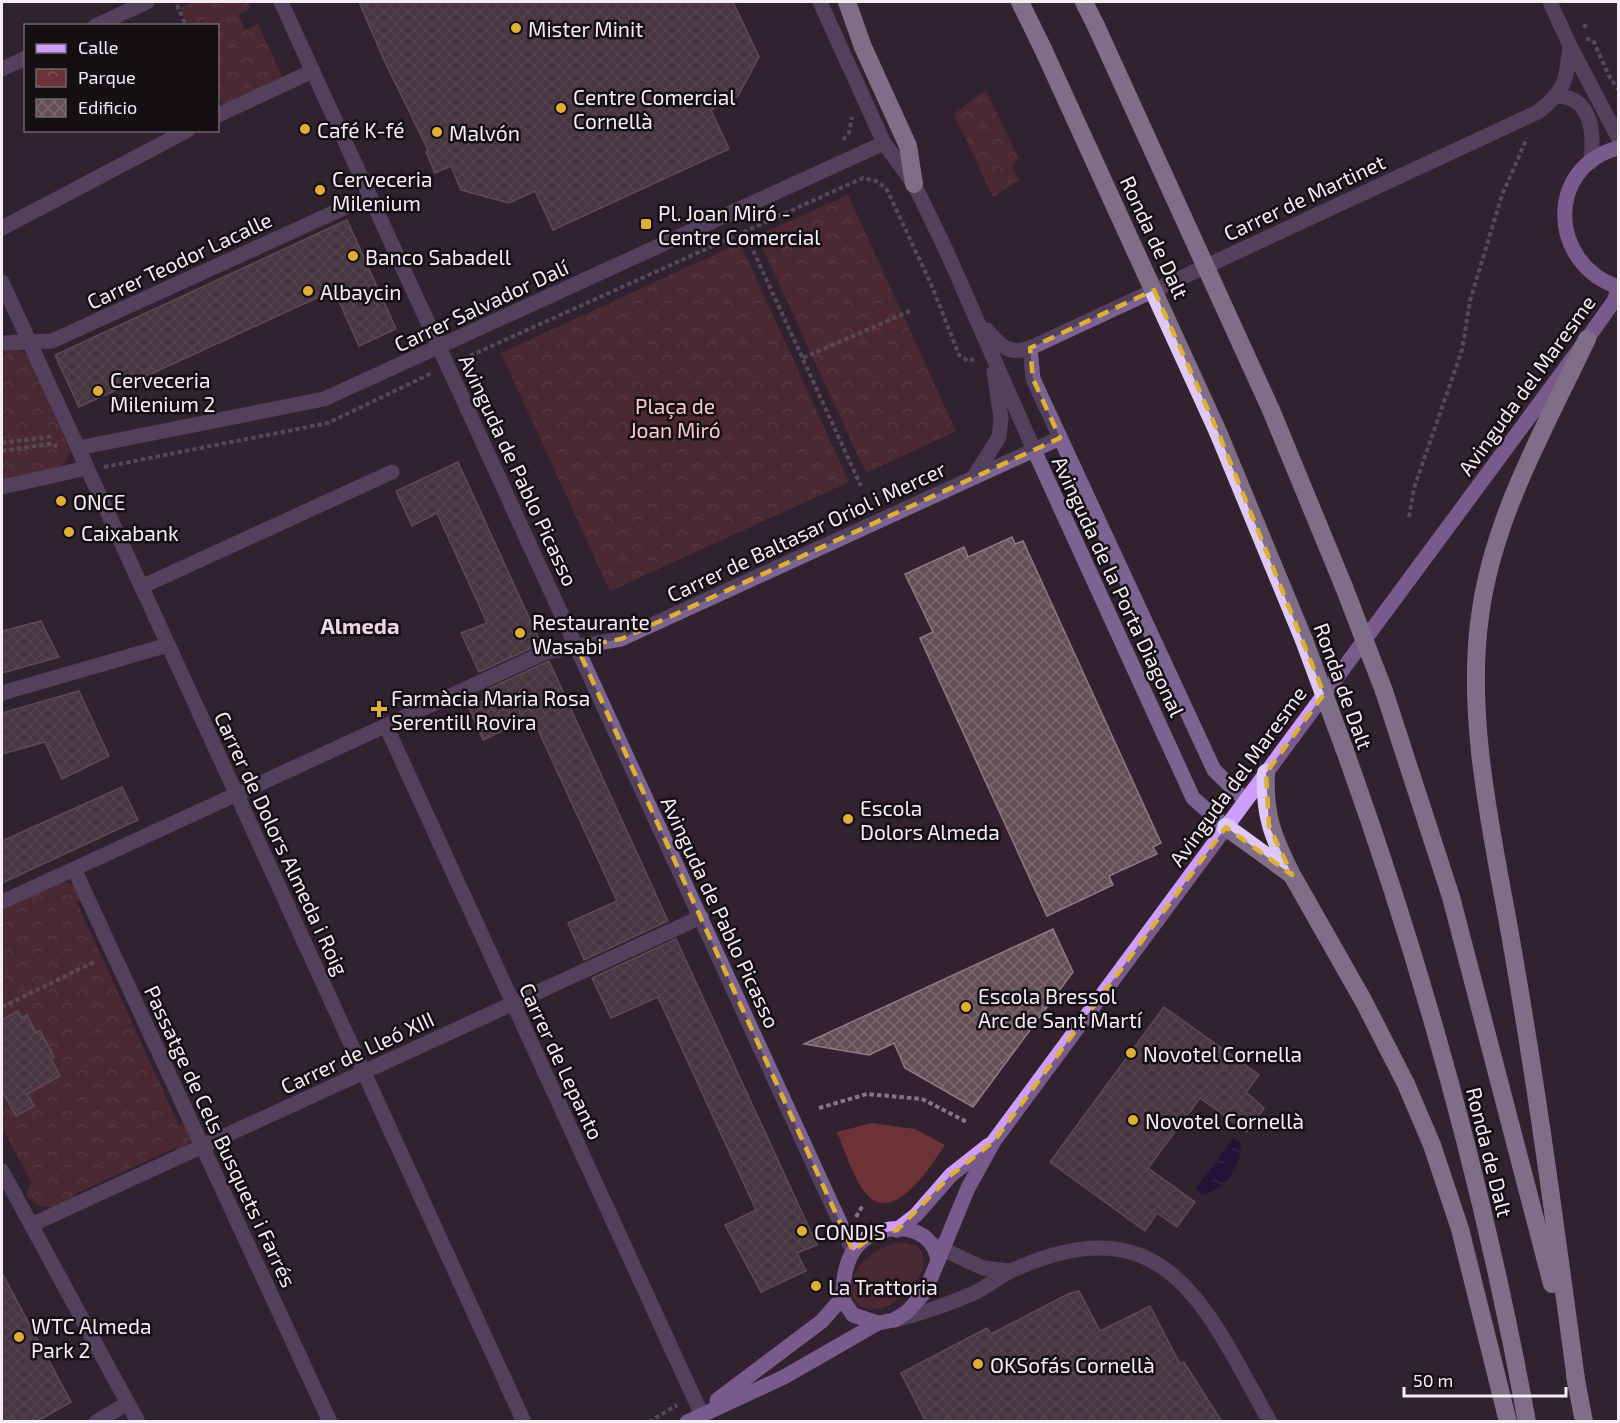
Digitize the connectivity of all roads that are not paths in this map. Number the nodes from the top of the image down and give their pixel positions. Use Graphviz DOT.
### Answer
graph roads {
  1 [pos="147,2"];
  2 [pos="281,2"];
  3 [pos="820,2"];
  4 [pos="847,2"];
  5 [pos="1020,2"];
  6 [pos="1084,2"];
  7 [pos="1550,2"];
  8 [pos="99,24"];
  9 [pos="1570,46"];
  10 [pos="24,59"];
  11 [pos="2,69"];
  12 [pos="313,71"];
  13 [pos="1558,96"];
  14 [pos="219,114"];
  15 [pos="184,132"];
  16 [pos="1618,137"];
  17 [pos="884,143"];
  18 [pos="1618,148"];
  19 [pos="1591,162"];
  20 [pos="914,184"];
  21 [pos="370,196"];
  22 [pos="2,228"];
  23 [pos="2,282"];
  24 [pos="1618,288"];
  25 [pos="975,316"];
  26 [pos="1587,339"];
  27 [pos="28,341"];
  28 [pos="2,343"];
  29 [pos="439,347"];
  30 [pos="1030,348"];
  31 [pos="990,351"];
  32 [pos="1060,438"];
  33 [pos="78,448"];
  34 [pos="1034,450"];
  35 [pos="87,468"];
  36 [pos="392,472"];
  37 [pos="974,477"];
  38 [pos="2,487"];
  39 [pos="141,587"];
  40 [pos="168,645"];
  41 [pos="577,646"];
  42 [pos="2,693"];
  43 [pos="386,726"];
  44 [pos="1266,773"];
  45 [pos="236,794"];
  46 [pos="1245,800"];
  47 [pos="1226,827"];
  48 [pos="74,869"];
  49 [pos="1292,875"];
  50 [pos="2,902"];
  51 [pos="700,917"];
  52 [pos="513,1004"];
  53 [pos="364,1072"];
  54 [pos="994,1142"];
  55 [pos="203,1146"];
  56 [pos="4,1180"];
  57 [pos="31,1225"];
  58 [pos="897,1230"];
  59 [pos="854,1251"];
  60 [pos="938,1252"];
  61 [pos="1009,1271"];
  62 [pos="843,1297"];
  63 [pos="894,1320"];
  64 [pos="878,1323"];
  65 [pos="1577,1387"];
  66 [pos="128,1403"];
  67 [pos="700,1413"];
  68 [pos="96,1422"];
  69 [pos="138,1422"];
  70 [pos="330,1422"];
  71 [pos="524,1422"];
  72 [pos="687,1422"];
  73 [pos="1270,1422"];
  74 [pos="1508,1422"];
  75 [pos="1527,1422"];
  76 [pos="1584,1422"];
  1 -- 8 [label="street"];
  2 -- 12 [label="street, Avinguda de Pablo Picasso"];
  3 -- 17 [label="street, Avinguda de la Porta Diagonal"];
  4 -- 20 [label="highway"];
  5 -- 75 [label="highway, Ronda de Dalt, bridge"];
  6 -- 65 [label="highway, Ronda de Dalt, bridge"];
  7 -- 9 [label="street"];
  9 -- 13 [label="street"];
  9 -- 16 [label="street"];
  10 -- 11 [label="street"];
  12 -- 14 [label="street"];
  12 -- 21 [label="street, Avinguda de Pablo Picasso"];
  13 -- 19 [label="street"];
  13 -- 30 [label="street, Carrer de Martinet"];
  15 -- 22 [label="street"];
  17 -- 20 [label="street, Avinguda de la Porta Diagonal"];
  17 -- 29 [label="street, Carrer Salvador Dalí"];
  18 -- 19 [label="main road"];
  19 -- 24 [label="main road"];
  20 -- 25 [label="street, Avinguda de la Porta Diagonal"];
  21 -- 27 [label="street, Carrer Teodor Lacalle"];
  21 -- 29 [label="street, Avinguda de Pablo Picasso"];
  23 -- 27 [label="street, Carrer de Dolors Almeda i Roig"];
  24 -- 26 [label="main road, Avinguda del Maresme"];
  25 -- 30 [label="street, Avinguda de la Porta Diagonal"];
  25 -- 31 [label="street, Avinguda de la Porta Diagonal"];
  26 -- 44 [label="main road, Avinguda del Maresme"];
  26 -- 65 [label="highway"];
  27 -- 28 [label="street, Carrer Teodor Lacalle"];
  27 -- 33 [label="street, Carrer de Dolors Almeda i Roig"];
  29 -- 33 [label="street, Carrer Salvador Dalí"];
  29 -- 41 [label="street, Avinguda de Pablo Picasso"];
  30 -- 32 [label="street, Avinguda de la Porta Diagonal"];
  31 -- 34 [label="street, Avinguda de la Porta Diagonal"];
  31 -- 37 [label="street, Avinguda de la Porta Diagonal"];
  32 -- 34 [label="street, Carrer de Baltasar Oriol i Mercer"];
  32 -- 46 [label="street, Avinguda de la Porta Diagonal"];
  33 -- 35 [label="street, Carrer de Dolors Almeda i Roig"];
  34 -- 37 [label="street, Carrer de Baltasar Oriol i Mercer"];
  34 -- 47 [label="street, Avinguda de la Porta Diagonal"];
  35 -- 38 [label="street"];
  35 -- 39 [label="street, Carrer de Dolors Almeda i Roig"];
  36 -- 39 [label="street"];
  37 -- 41 [label="street, Carrer de Baltasar Oriol i Mercer"];
  39 -- 40 [label="street, Carrer de Dolors Almeda i Roig"];
  40 -- 42 [label="street"];
  40 -- 45 [label="street, Carrer de Dolors Almeda i Roig"];
  41 -- 43 [label="street, Carrer de Baltasar Oriol i Mercer"];
  41 -- 51 [label="street, Avinguda de Pablo Picasso"];
  43 -- 45 [label="street, Carrer de Baltasar Oriol i Mercer"];
  43 -- 52 [label="street, Carrer de Lepanto"];
  44 -- 46 [label="main road, Avinguda del Maresme"];
  44 -- 49 [label="highway"];
  45 -- 48 [label="street, Carrer de Baltasar Oriol i Mercer"];
  45 -- 53 [label="street, Carrer de Dolors Almeda i Roig"];
  46 -- 47 [label="main road, Avinguda del Maresme"];
  47 -- 49 [label="highway"];
  47 -- 54 [label="main road, Avinguda del Maresme"];
  48 -- 50 [label="street, Carrer de Baltasar Oriol i Mercer"];
  48 -- 55 [label="street, Passatge de Cels Busquets i Farrés"];
  49 -- 74 [label="highway"];
  51 -- 52 [label="street, Carrer de Lleó XIII"];
  51 -- 59 [label="street, Avinguda de Pablo Picasso"];
  52 -- 53 [label="street, Carrer de Lleó XIII"];
  52 -- 67 [label="street, Carrer de Lepanto"];
  53 -- 55 [label="street, Carrer de Lleó XIII"];
  53 -- 71 [label="street, Carrer de Dolors Almeda i Roig"];
  54 -- 58 [label="main road"];
  54 -- 60 [label="main road"];
  55 -- 57 [label="street, Carrer de Lleó XIII"];
  55 -- 70 [label="street, Passatge de Cels Busquets i Farrés"];
  56 -- 57 [label="street"];
  57 -- 66 [label="street"];
  58 -- 59 [label="main road"];
  58 -- 60 [label="main road"];
  59 -- 62 [label="main road"];
  60 -- 61 [label="street"];
  60 -- 63 [label="main road"];
  61 -- 63 [label="street"];
  61 -- 73 [label="street"];
  62 -- 64 [label="main road"];
  62 -- 67 [label="main road"];
  63 -- 64 [label="main road"];
  64 -- 67 [label="main road"];
  65 -- 76 [label="highway, Ronda de Dalt"];
  66 -- 68 [label="street"];
  66 -- 69 [label="street"];
  67 -- 72 [label="main road"];
}
